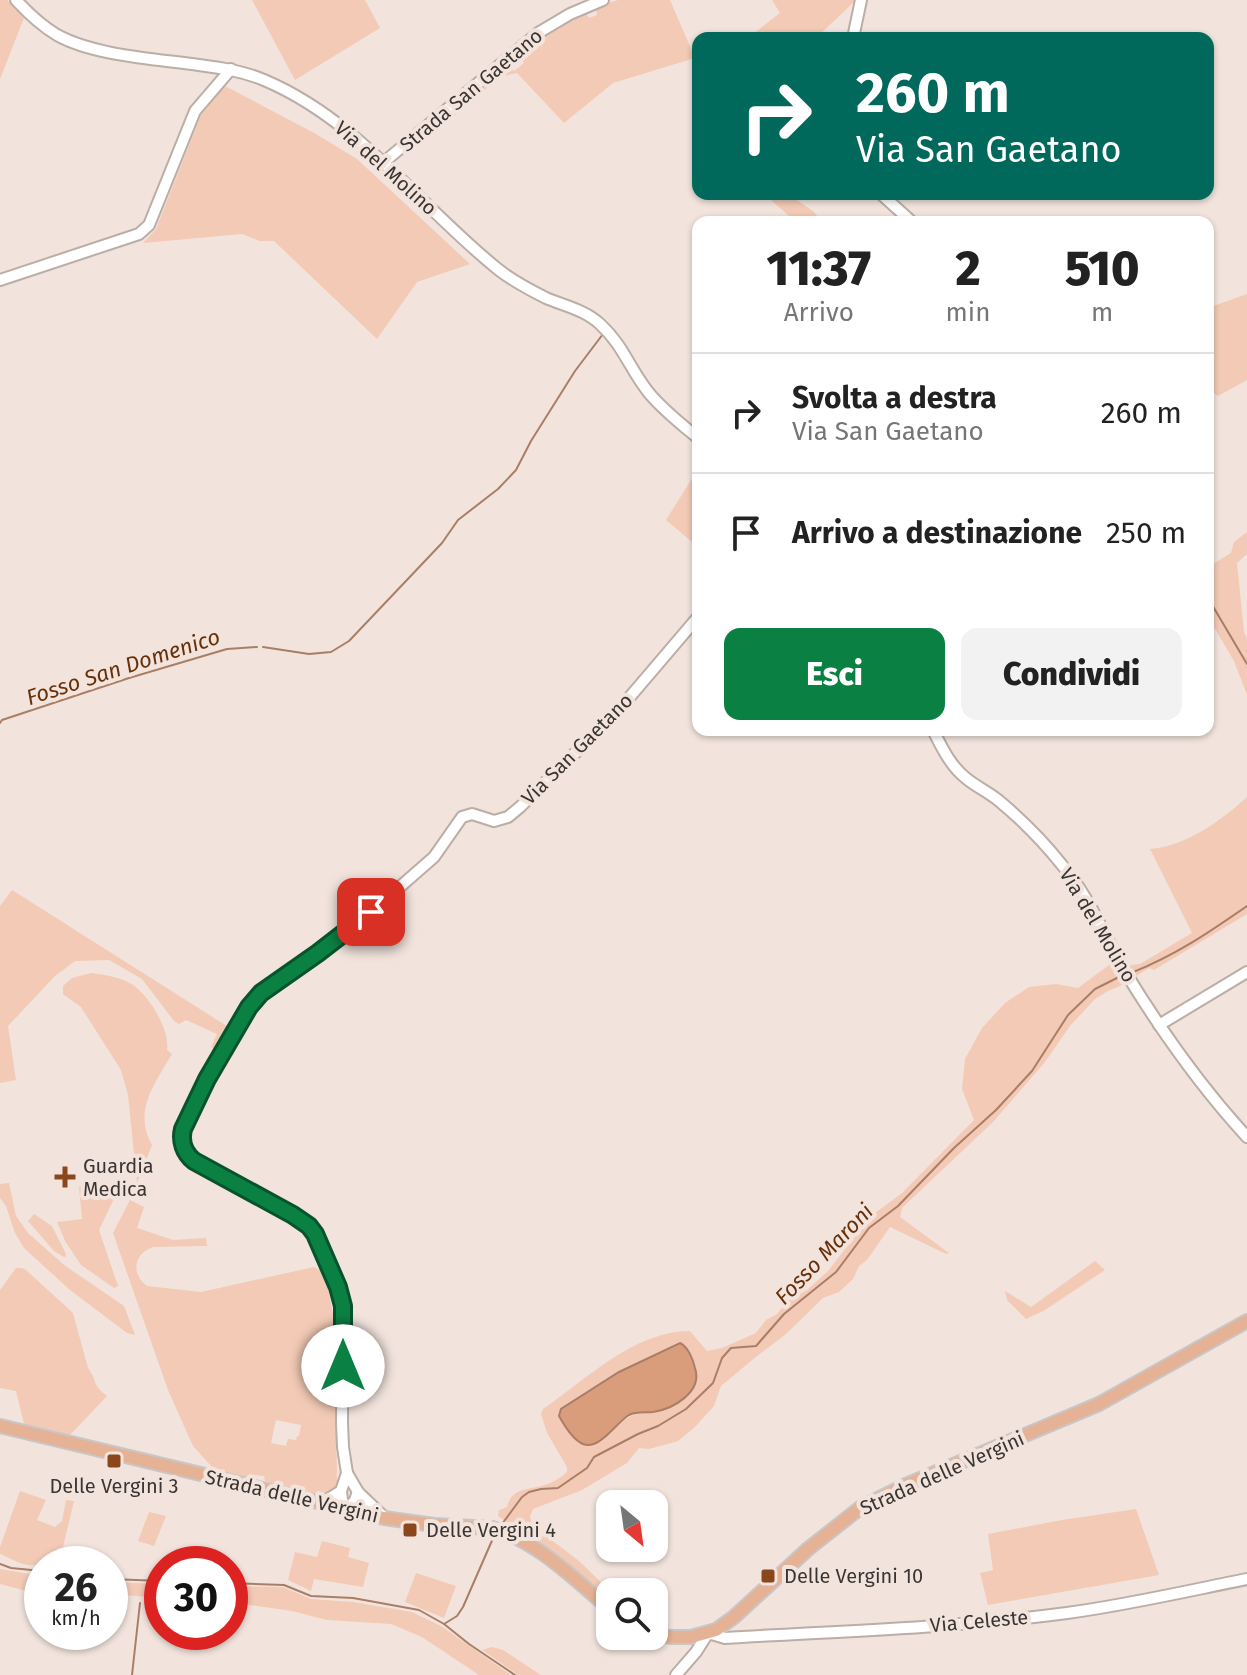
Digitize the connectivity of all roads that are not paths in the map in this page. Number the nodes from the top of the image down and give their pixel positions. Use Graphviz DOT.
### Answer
graph roads {
  1 [pos="16,0"];
  2 [pos="603,0"];
  3 [pos="861,0"];
  4 [pos="854,32"];
  5 [pos="231,69"];
  6 [pos="384,162"];
  7 [pos="888,200"];
  8 [pos="905,216"];
  9 [pos="0,280"];
  10 [pos="692,433"];
  11 [pos="692,624"];
  12 [pos="936,736"];
  13 [pos="1247,972"];
  14 [pos="1159,1025"];
  15 [pos="1247,1137"];
  16 [pos="1247,1321"];
  17 [pos="0,1426"];
  18 [pos="347,1473"];
  19 [pos="341,1491"];
  20 [pos="358,1492"];
  21 [pos="322,1503"];
  22 [pos="347,1510"];
  23 [pos="384,1518"];
  24 [pos="1247,1579"];
  25 [pos="596,1598"];
  26 [pos="708,1633"];
  27 [pos="668,1636"];
  28 [pos="676,1675"];
  1 -- 5 [label="street, Via del Molino"];
  2 -- 6 [label="street, Strada San Gaetano"];
  3 -- 4 [label="street"];
  5 -- 6 [label="street, Via del Molino"];
  5 -- 9 [label="street"];
  6 -- 10 [label="street, Via del Molino"];
  7 -- 8 [label="street"];
  11 -- 18 [label="street, Via San Gaetano"];
  12 -- 14 [label="street, Via del Molino"];
  13 -- 14 [label="street"];
  14 -- 15 [label="street, Via del Molino"];
  16 -- 26 [label="main road, Strada delle Vergini"];
  17 -- 21 [label="main road, Strada delle Vergini"];
  18 -- 19 [label="street, Via San Gaetano"];
  18 -- 20 [label="street, Via San Gaetano"];
  19 -- 21 [label="street"];
  19 -- 22 [label="street"];
  20 -- 22 [label="street"];
  20 -- 23 [label="street, Via San Gaetano"];
  21 -- 22 [label="main road, Strada delle Vergini"];
  22 -- 23 [label="main road, Strada delle Vergini"];
  23 -- 25 [label="main road, Strada delle Vergini"];
  24 -- 26 [label="street, Via Celeste"];
  26 -- 27 [label="main road"];
  26 -- 28 [label="street"];
}
